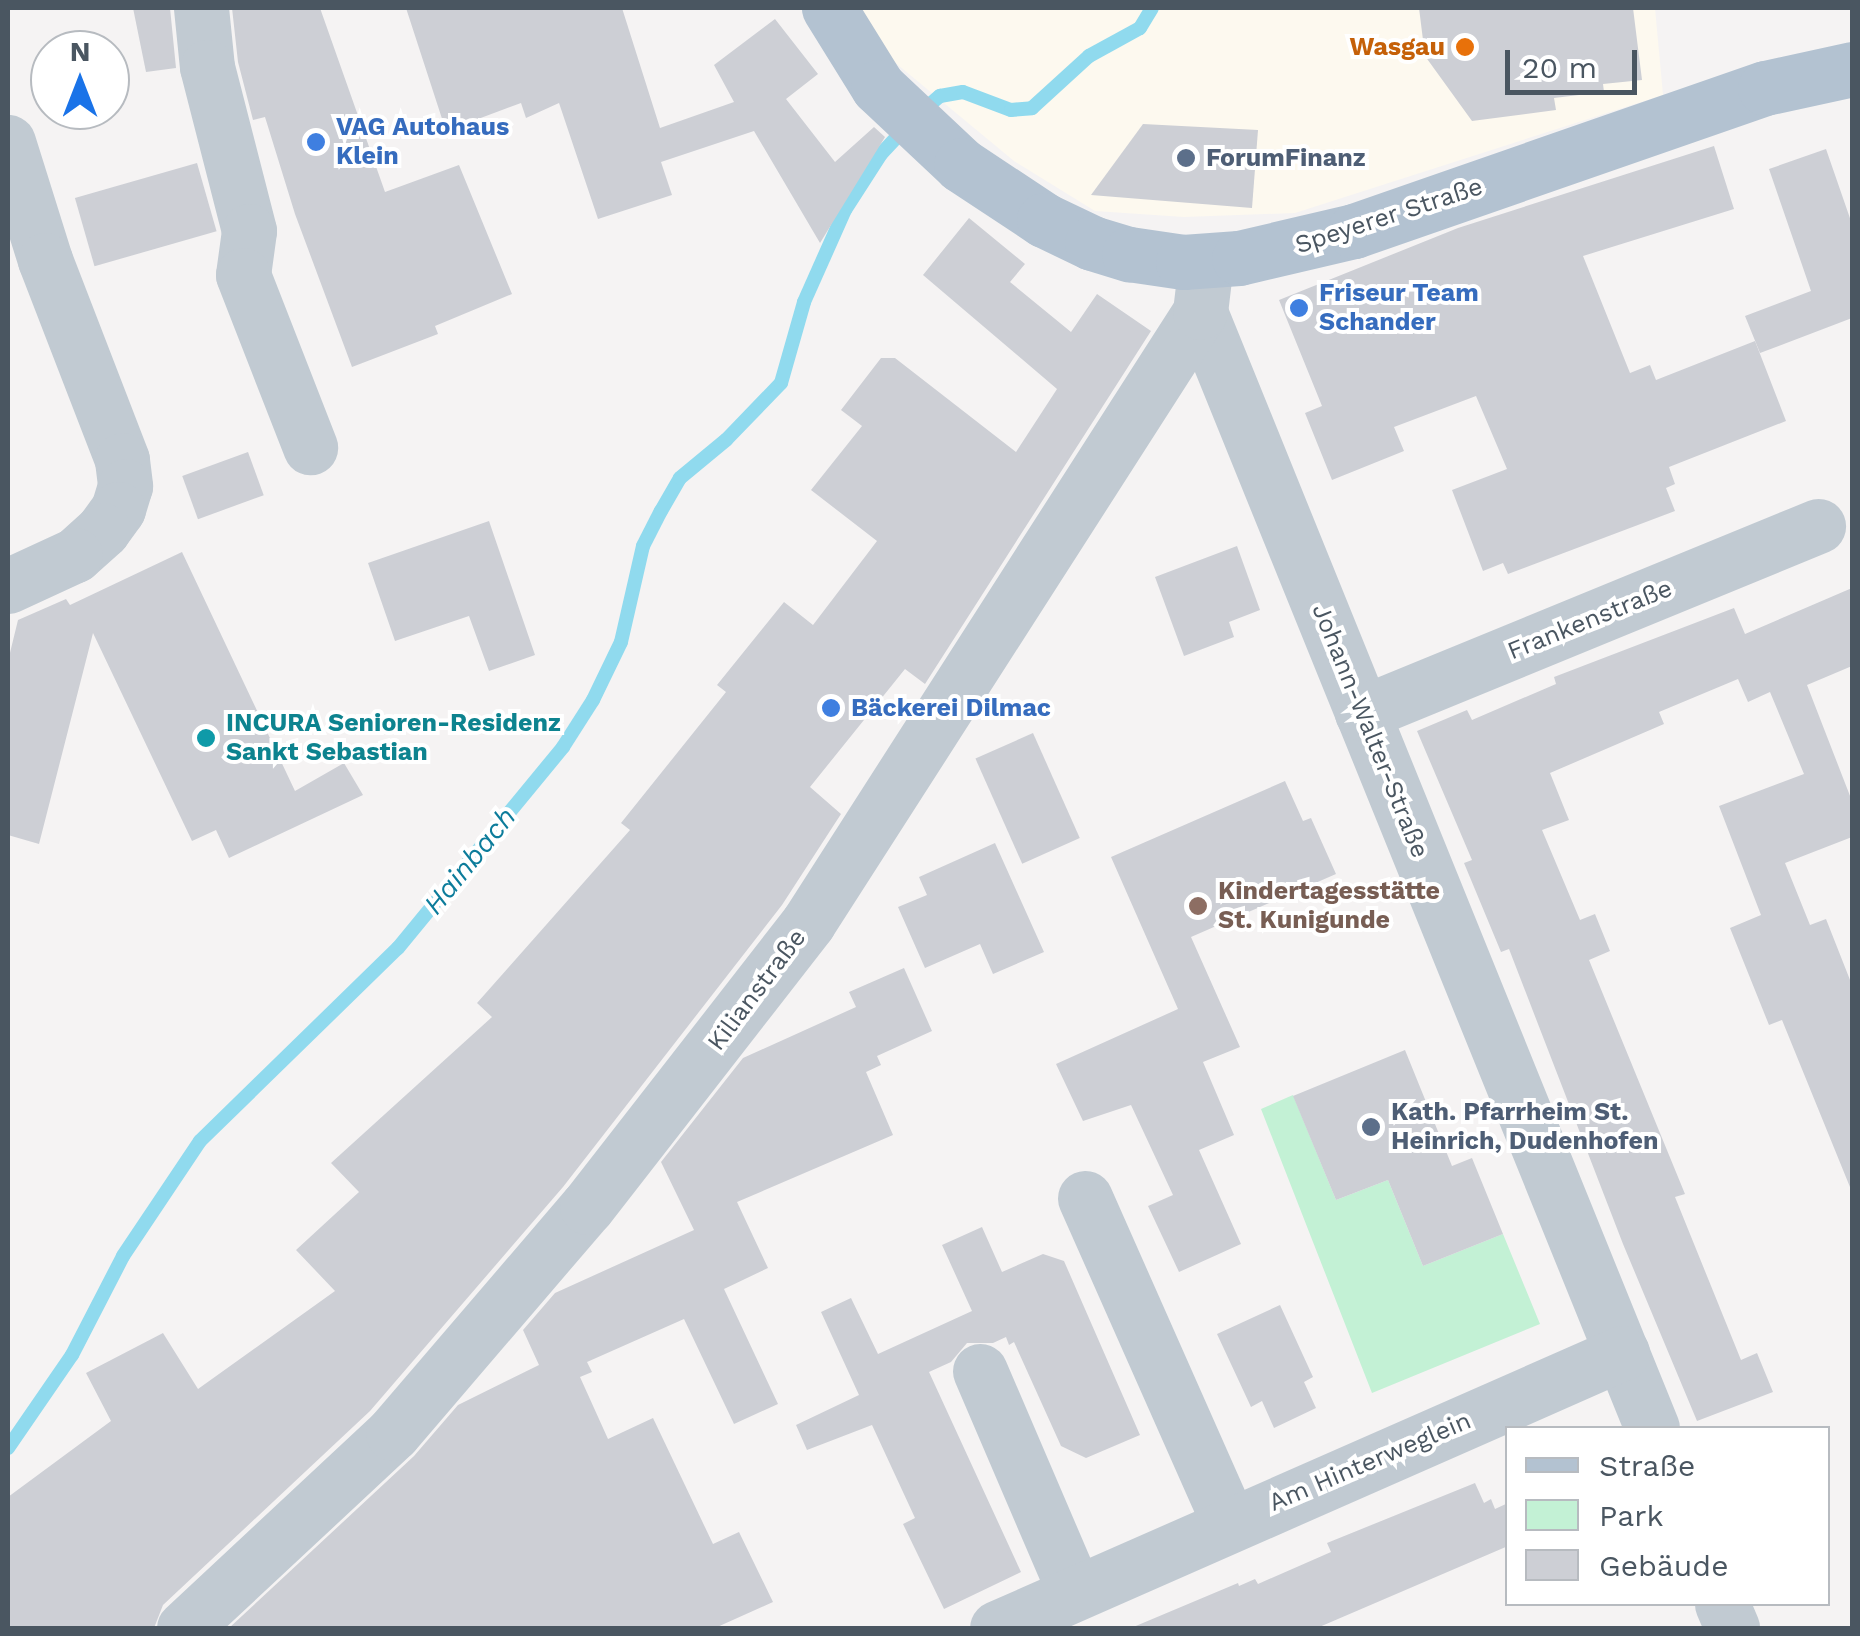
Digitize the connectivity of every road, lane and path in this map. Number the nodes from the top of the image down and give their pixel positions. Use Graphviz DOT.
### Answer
graph roads {
  1 [pos="201,8"];
  2 [pos="829,8"];
  3 [pos="1852,69"];
  4 [pos="8,142"];
  5 [pos="1203,287"];
  6 [pos="310,446"];
  7 [pos="1818,526"];
  8 [pos="8,586"];
  9 [pos="1362,714"];
  10 [pos="1085,1198"];
  11 [pos="1622,1353"];
  12 [pos="980,1371"];
  13 [pos="1651,1426"];
  14 [pos="1229,1524"];
  15 [pos="1075,1593"];
  16 [pos="184,1628"];
  17 [pos="996,1628"];
  1 -- 6 [label="street"];
  2 -- 5 [label="main road, Speyerer Straße"];
  3 -- 5 [label="main road, Speyerer Straße"];
  4 -- 8 [label="street"];
  5 -- 9 [label="street, Johann-Walter-Straße"];
  5 -- 16 [label="street, Kilianstraße"];
  7 -- 9 [label="street, Frankenstraße"];
  9 -- 11 [label="street, Johann-Walter-Straße"];
  10 -- 14 [label="street"];
  11 -- 13 [label="street, Johann-Walter-Straße"];
  11 -- 14 [label="street, Am Hinterweglein"];
  12 -- 15 [label="street"];
  14 -- 15 [label="street, Am Hinterweglein"];
  15 -- 17 [label="street, Am Hinterweglein"];
}
